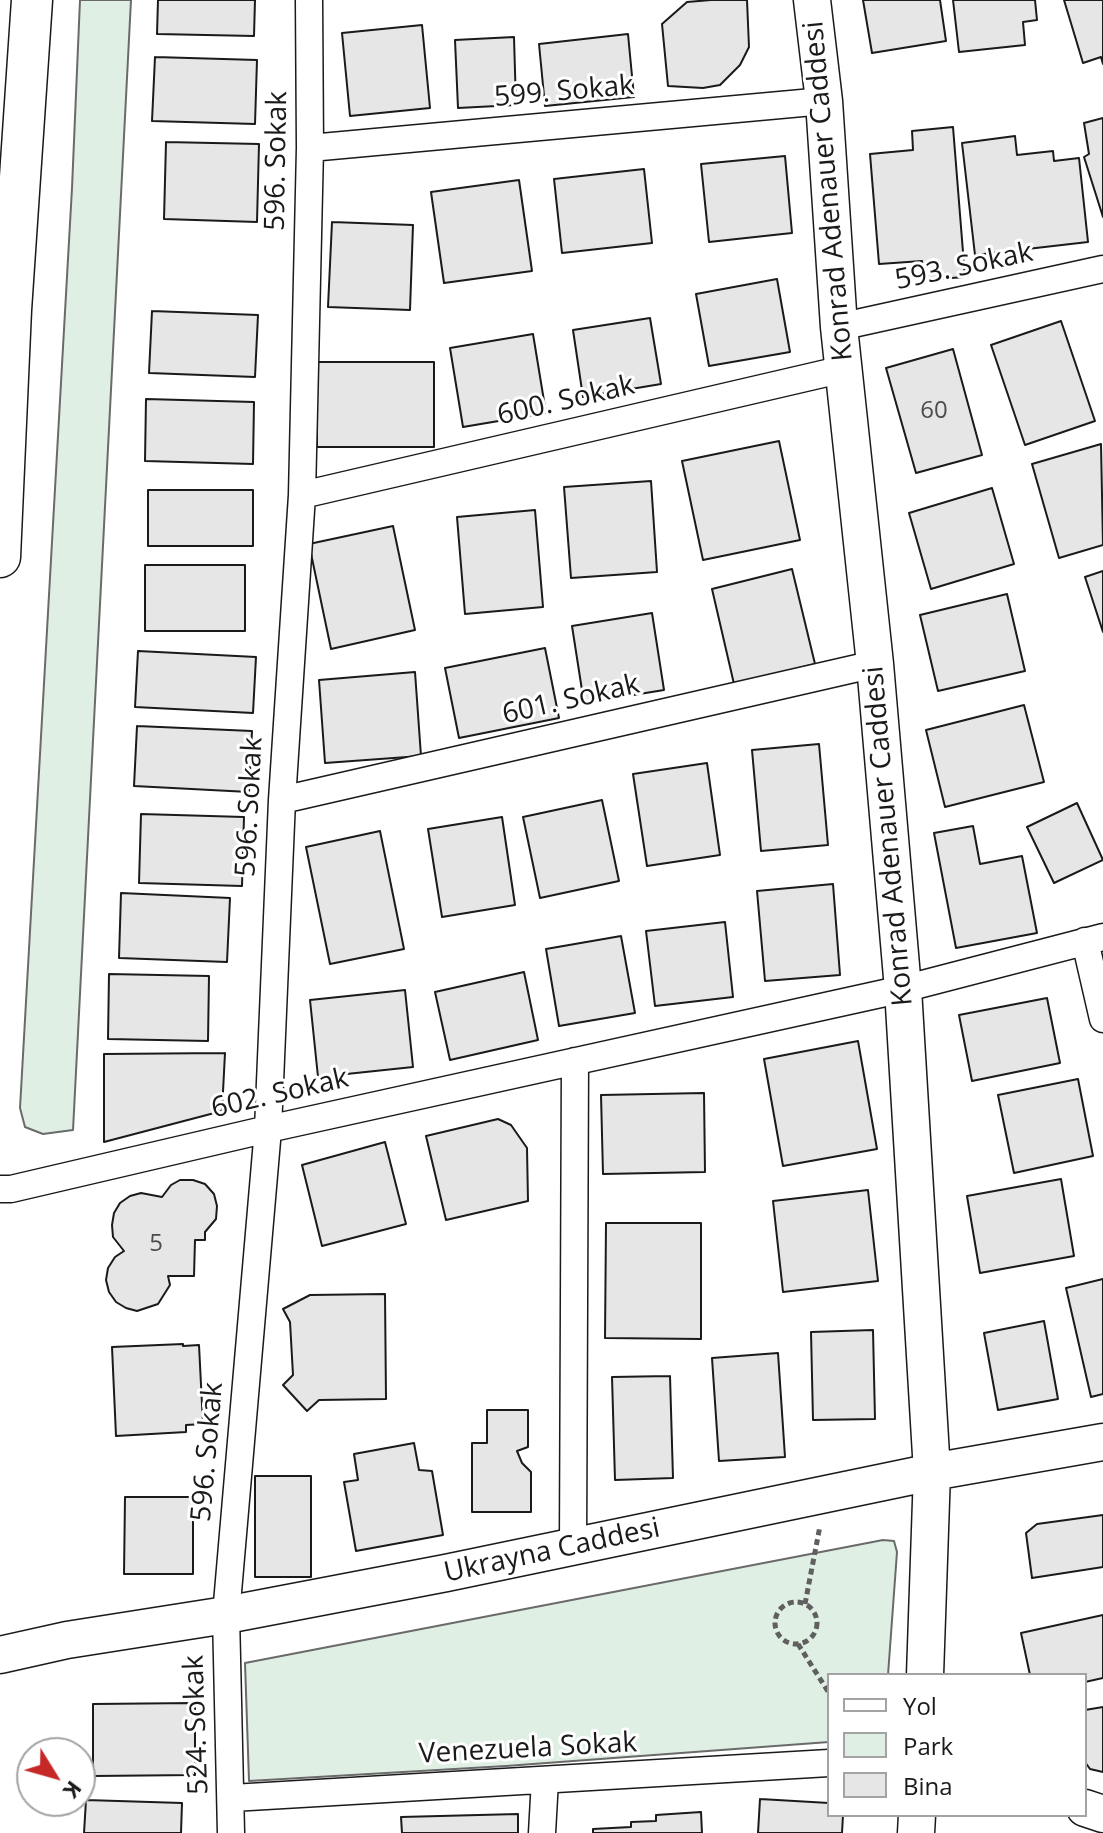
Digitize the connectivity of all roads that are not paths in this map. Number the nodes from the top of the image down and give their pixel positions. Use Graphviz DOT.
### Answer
graph roads {
  1 [pos="32,0"];
  2 [pos="309,0"];
  3 [pos="812,0"];
  4 [pos="824,101"];
  5 [pos="310,148"];
  6 [pos="10,178"];
  7 [pos="9,230"];
  8 [pos="1102,273"];
  9 [pos="839,327"];
  10 [pos="844,369"];
  11 [pos="302,495"];
  12 [pos="0,557"];
  13 [pos="875,664"];
  14 [pos="282,800"];
  15 [pos="1094,939"];
  16 [pos="903,989"];
  17 [pos="1103,1019"];
  18 [pos="575,1061"];
  19 [pos="268,1129"];
  20 [pos="0,1189"];
  21 [pos="1103,1442"];
  22 [pos="932,1472"];
  23 [pos="573,1546"];
  24 [pos="226,1615"];
  25 [pos="0,1655"];
  26 [pos="925,1673"];
  27 [pos="827,1763"];
  28 [pos="545,1780"];
  29 [pos="232,1798"];
  30 [pos="231,1833"];
  31 [pos="542,1833"];
  1 -- 6 [label="main road"];
  2 -- 5 [label="street, 596. Sokak"];
  3 -- 4 [label="main road, Konrad Adenauer Caddesi"];
  4 -- 5 [label="street, 599. Sokak"];
  4 -- 9 [label="main road, Konrad Adenauer Caddesi"];
  5 -- 11 [label="street, 596. Sokak"];
  6 -- 7 [label="main road"];
  7 -- 12 [label="main road"];
  8 -- 9 [label="street, 593. Sokak"];
  9 -- 10 [label="main road, Konrad Adenauer Caddesi"];
  10 -- 11 [label="street, 600. Sokak"];
  10 -- 13 [label="main road, Konrad Adenauer Caddesi"];
  11 -- 14 [label="street, 596. Sokak"];
  13 -- 14 [label="street, 601. Sokak"];
  13 -- 16 [label="main road, Konrad Adenauer Caddesi"];
  14 -- 19 [label="street, 596. Sokak"];
  15 -- 16 [label="street, 602. Sokak"];
  15 -- 17 [label="street"];
  16 -- 18 [label="street, 602. Sokak"];
  16 -- 22 [label="main road, Konrad Adenauer Caddesi"];
  18 -- 19 [label="street, 602. Sokak"];
  18 -- 23 [label="street"];
  19 -- 20 [label="street, 602. Sokak"];
  19 -- 24 [label="street, 596. Sokak"];
  21 -- 22 [label="main road, Ukrayna Caddesi"];
  22 -- 23 [label="main road, Ukrayna Caddesi"];
  22 -- 26 [label="main road, Konrad Adenauer Caddesi"];
  23 -- 24 [label="main road, Ukrayna Caddesi"];
  24 -- 25 [label="main road, Ukrayna Caddesi"];
  24 -- 29 [label="street, 524. Sokak"];
  27 -- 28 [label="street, Venezuela Sokak"];
  28 -- 29 [label="street, Venezuela Sokak"];
  28 -- 31 [label="street"];
  29 -- 30 [label="street, 524. Sokak"];
}
